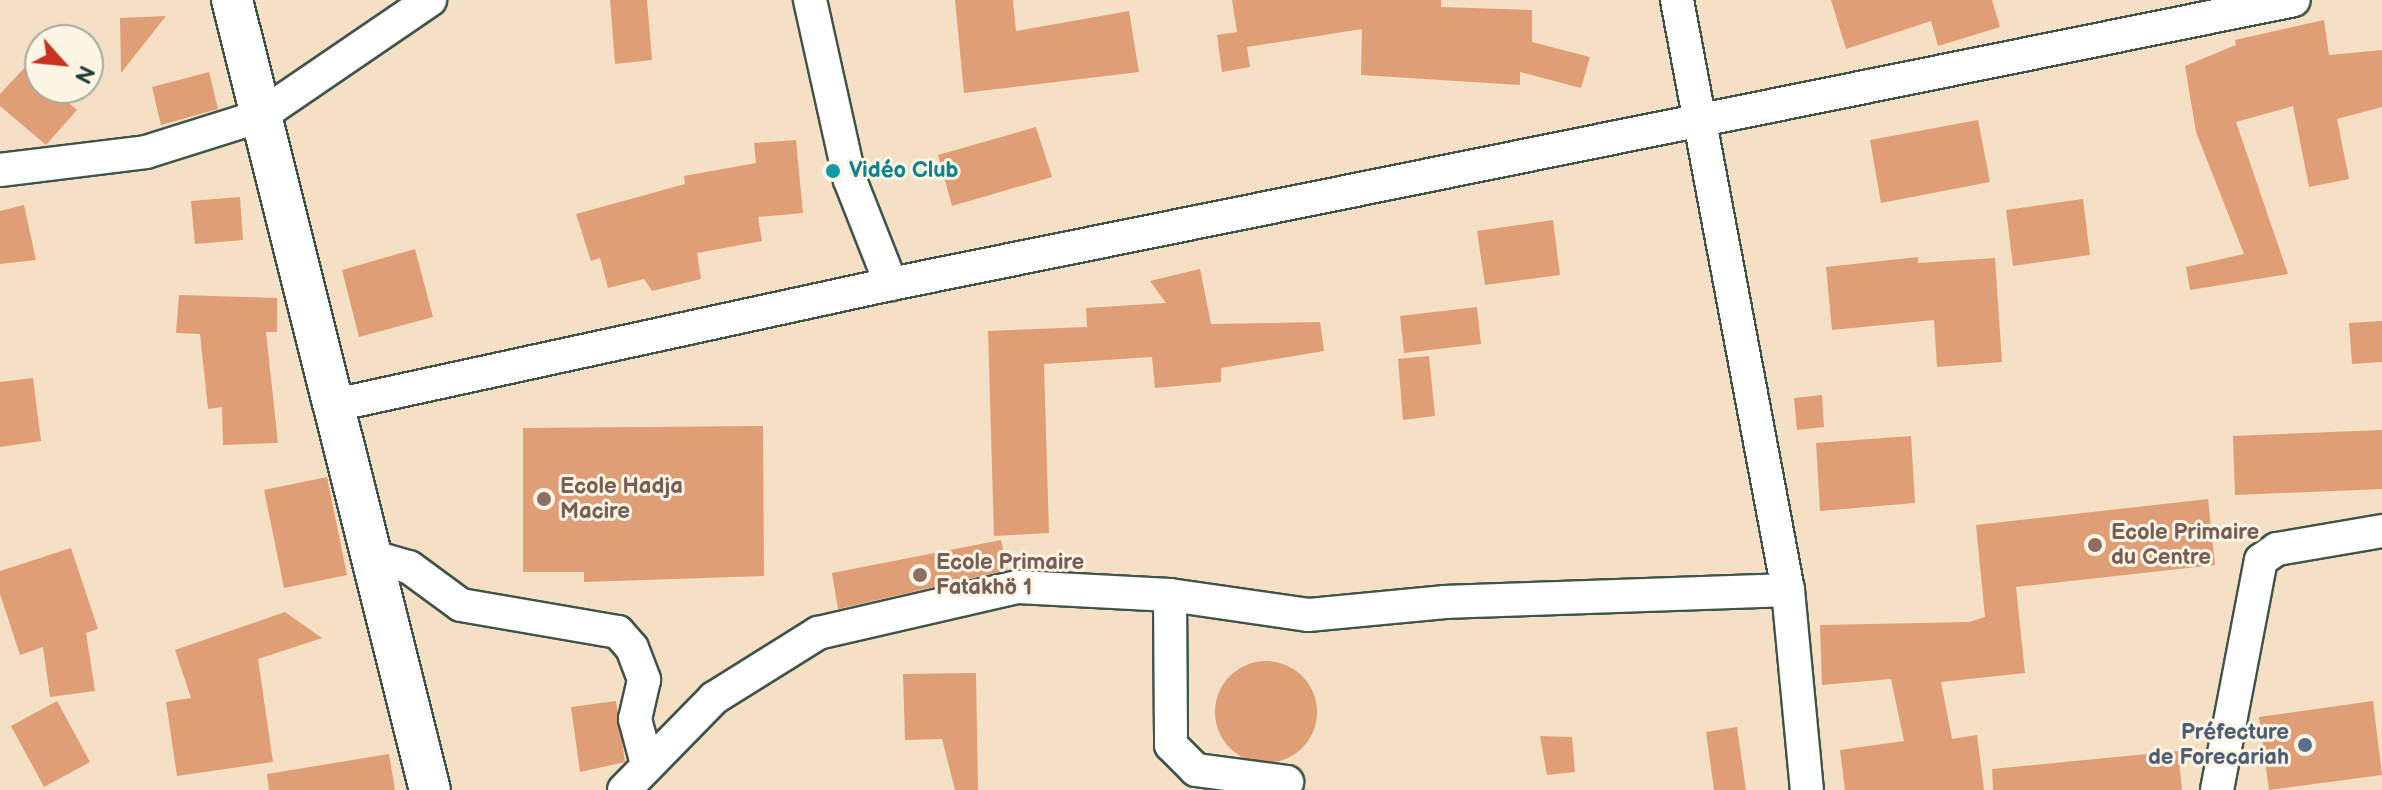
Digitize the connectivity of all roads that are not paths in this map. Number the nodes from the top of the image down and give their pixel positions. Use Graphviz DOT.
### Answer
graph roads {
  1 [pos="232,0"];
  2 [pos="430,0"];
  3 [pos="810,0"];
  4 [pos="1677,0"];
  5 [pos="2294,0"];
  6 [pos="260,116"];
  7 [pos="1702,121"];
  8 [pos="0,170"];
  9 [pos="891,284"];
  10 [pos="335,405"];
  11 [pos="2382,531"];
  12 [pos="373,557"];
  13 [pos="1788,590"];
  14 [pos="1170,595"];
  15 [pos="647,764"];
  16 [pos="1287,782"];
  17 [pos="430,790"];
  18 [pos="624,790"];
  19 [pos="1807,790"];
  20 [pos="2217,790"];
  1 -- 6 [label="street"];
  2 -- 6 [label="street"];
  3 -- 9 [label="street"];
  4 -- 7 [label="street"];
  5 -- 7 [label="street"];
  6 -- 8 [label="street"];
  6 -- 10 [label="street"];
  7 -- 9 [label="street"];
  7 -- 13 [label="street"];
  9 -- 10 [label="street"];
  10 -- 12 [label="street"];
  11 -- 20 [label="street"];
  12 -- 15 [label="street"];
  12 -- 17 [label="street"];
  13 -- 14 [label="street"];
  13 -- 19 [label="street"];
  14 -- 15 [label="street"];
  14 -- 16 [label="street"];
  15 -- 18 [label="street"];
}
